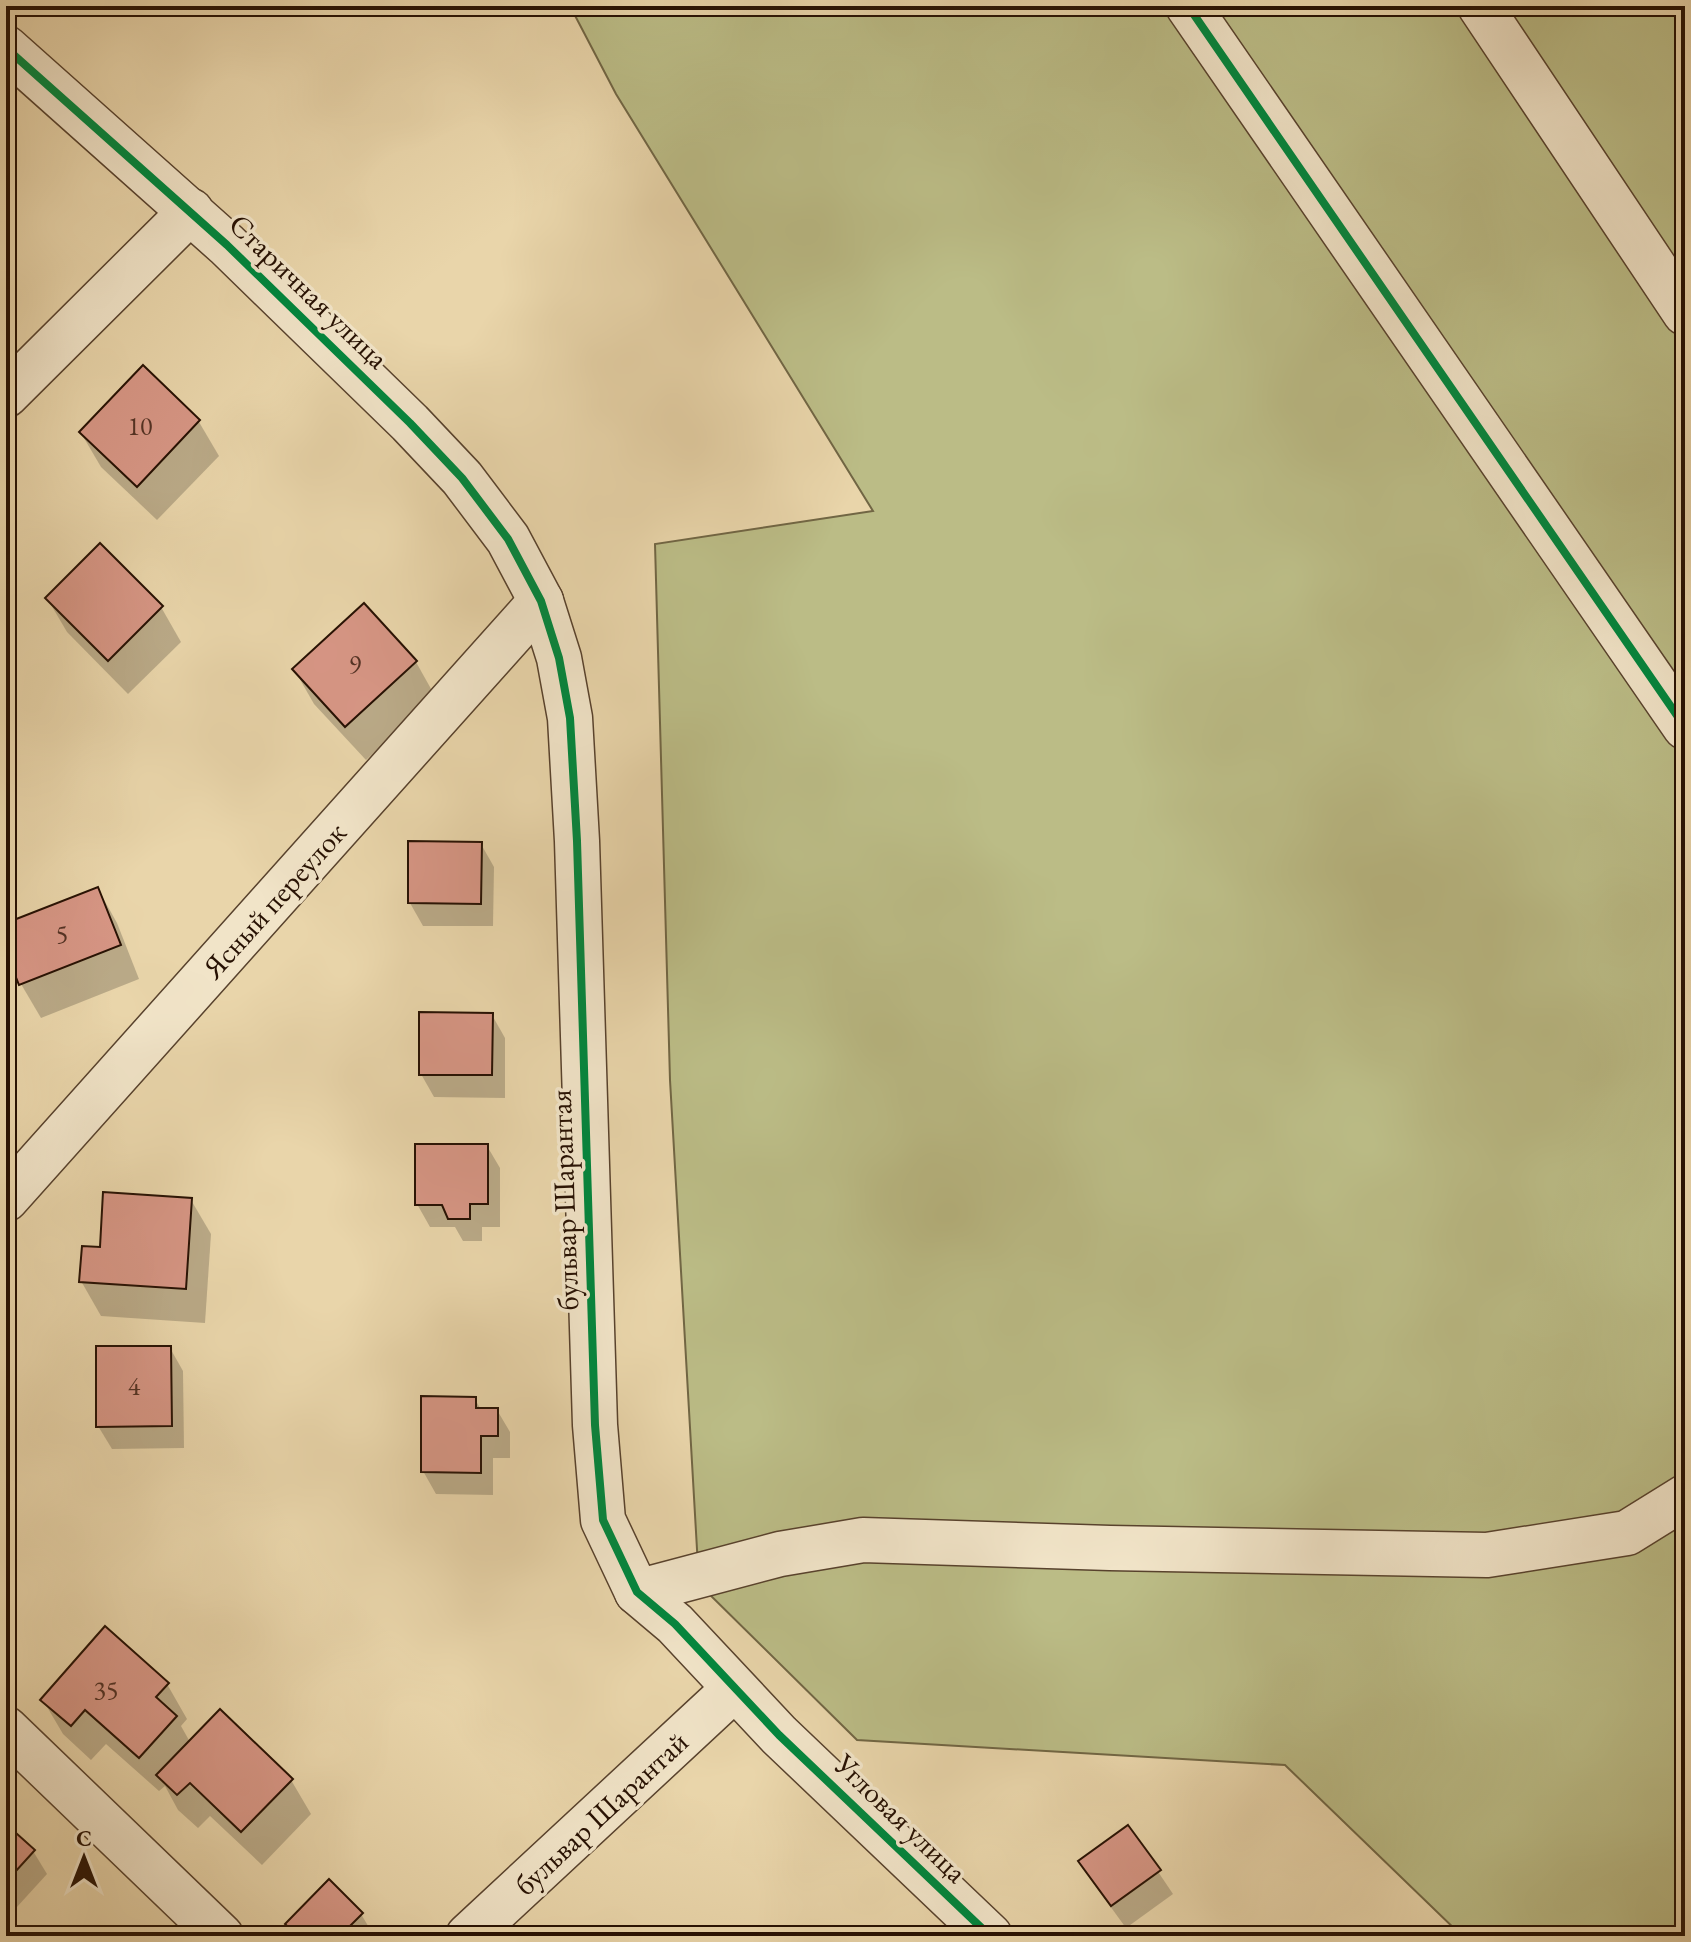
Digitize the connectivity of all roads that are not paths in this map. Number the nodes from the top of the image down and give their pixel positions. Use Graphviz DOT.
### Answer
graph roads {
  1 [pos="1188,6"];
  2 [pos="1480,6"];
  3 [pos="6,48"];
  4 [pos="191,211"];
  5 [pos="1685,313"];
  6 [pos="6,395"];
  7 [pos="541,601"];
  8 [pos="1685,727"];
  9 [pos="6,1199"];
  10 [pos="1685,1497"];
  11 [pos="637,1592"];
  12 [pos="734,1689"];
  13 [pos="6,1729"];
  14 [pos="779,1735"];
  15 [pos="221,1936"];
  16 [pos="468,1936"];
  17 [pos="990,1936"];
  1 -- 8 [label="street"];
  2 -- 5 [label="street"];
  3 -- 4 [label="street, Старичная улица"];
  4 -- 6 [label="street"];
  4 -- 7 [label="street, Старичная улица"];
  7 -- 9 [label="street, Ясный переулок"];
  7 -- 11 [label="street, бульвар Шарантая"];
  10 -- 11 [label="street"];
  11 -- 12 [label="street, бульвар Шарантая"];
  12 -- 14 [label="street, бульвар Шарантая"];
  12 -- 16 [label="street, бульвар Шарантай"];
  13 -- 15 [label="street"];
  14 -- 17 [label="street, Угловая улица"];
}
